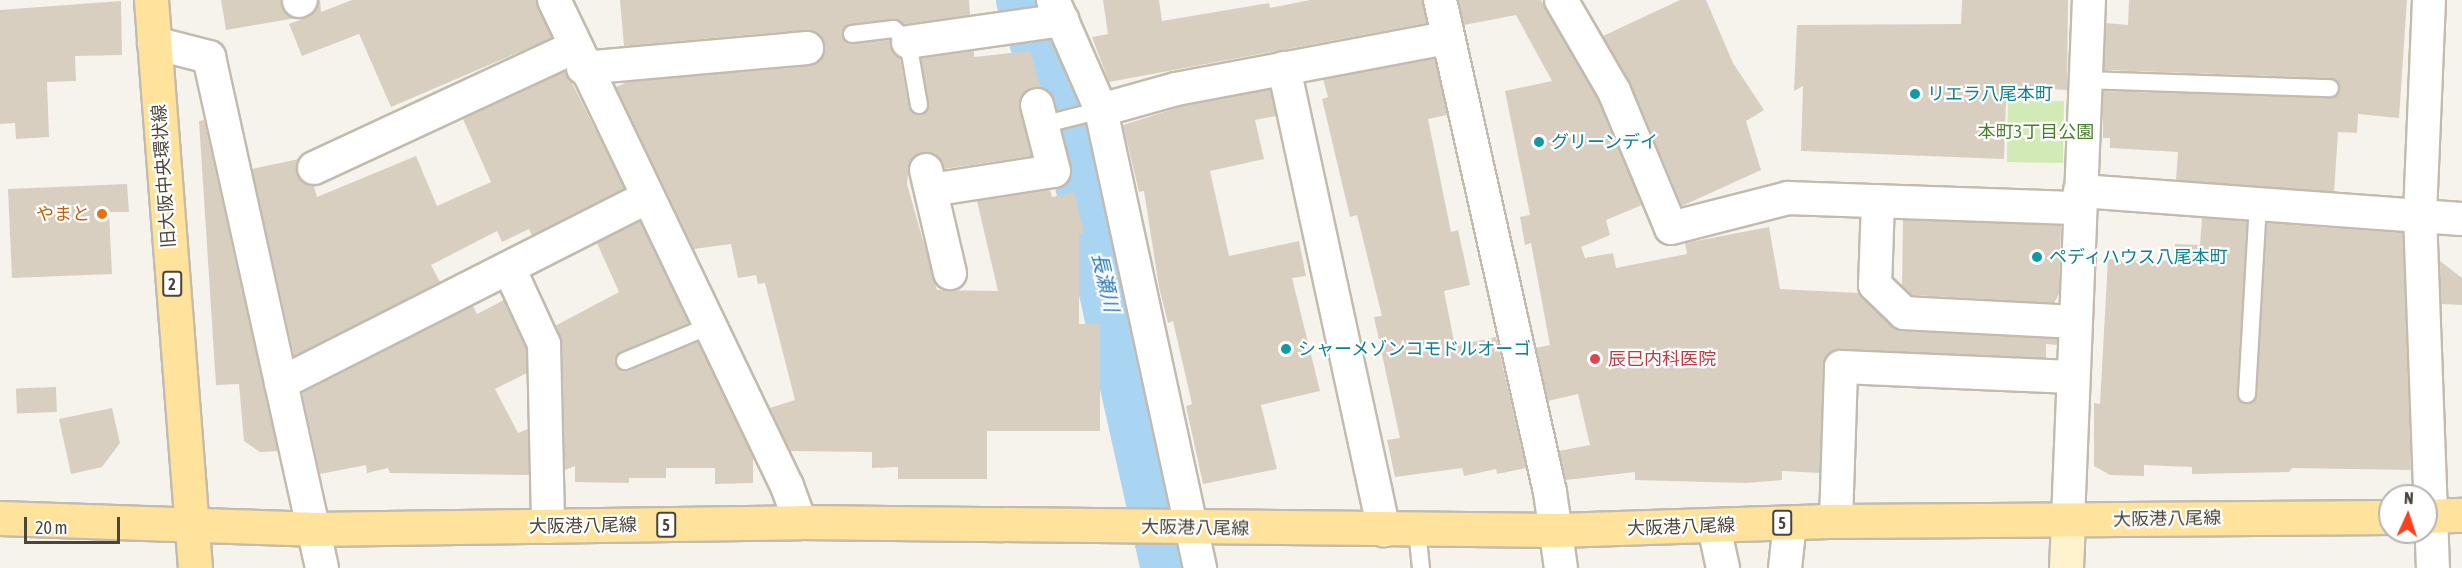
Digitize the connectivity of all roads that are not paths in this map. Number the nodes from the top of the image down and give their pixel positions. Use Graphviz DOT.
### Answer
graph roads {
  1 [pos="151,0"];
  2 [pos="554,0"];
  3 [pos="1440,0"];
  4 [pos="1561,0"];
  5 [pos="2089,0"];
  6 [pos="2428,0"];
  7 [pos="1048,17"];
  8 [pos="852,34"];
  9 [pos="1445,38"];
  10 [pos="908,42"];
  11 [pos="154,44"];
  12 [pos="807,48"];
  13 [pos="578,58"];
  14 [pos="1284,68"];
  15 [pos="2085,80"];
  16 [pos="2330,88"];
  17 [pos="919,105"];
  18 [pos="1097,111"];
  19 [pos="1046,117"];
  20 [pos="314,168"];
  21 [pos="646,198"];
  22 [pos="2079,199"];
  23 [pos="1878,201"];
  24 [pos="2258,205"];
  25 [pos="2420,215"];
  26 [pos="2462,219"];
  27 [pos="509,268"];
  28 [pos="950,273"];
  29 [pos="2074,322"];
  30 [pos="709,326"];
  31 [pos="625,361"];
  32 [pos="2073,377"];
  33 [pos="281,383"];
  34 [pos="2247,394"];
  35 [pos="2440,516"];
  36 [pos="2378,517"];
  37 [pos="0,518"];
  38 [pos="2068,520"];
  39 [pos="1836,521"];
  40 [pos="800,522"];
  41 [pos="1790,523"];
  42 [pos="190,524"];
  43 [pos="548,527"];
  44 [pos="1714,527"];
  45 [pos="1184,528"];
  46 [pos="311,529"];
  47 [pos="1384,530"];
  48 [pos="1417,530"];
  49 [pos="1558,530"];
  50 [pos="195,568"];
  51 [pos="322,568"];
  52 [pos="1200,568"];
  53 [pos="1421,568"];
  54 [pos="1562,568"];
  55 [pos="1723,568"];
  56 [pos="1785,568"];
  57 [pos="2066,568"];
  58 [pos="2433,568"];
  1 -- 11 [label="main road, 旧大阪中央環状線 / 2"];
  2 -- 13 [label="street"];
  3 -- 9 [label="street"];
  4 -- 23 [label="street"];
  5 -- 15 [label="street"];
  6 -- 25 [label="street"];
  7 -- 10 [label="street"];
  7 -- 18 [label="street"];
  8 -- 10 [label="lane"];
  9 -- 14 [label="street"];
  9 -- 49 [label="street"];
  10 -- 17 [label="lane"];
  11 -- 33 [label="street"];
  11 -- 42 [label="main road, 旧大阪中央環状線 / 2"];
  12 -- 13 [label="street"];
  13 -- 20 [label="street"];
  13 -- 21 [label="street"];
  14 -- 18 [label="street"];
  14 -- 47 [label="street"];
  15 -- 16 [label="lane"];
  15 -- 22 [label="street"];
  18 -- 19 [label="lane"];
  18 -- 45 [label="street"];
  19 -- 28 [label="street"];
  21 -- 27 [label="street"];
  21 -- 30 [label="street"];
  22 -- 23 [label="street"];
  22 -- 24 [label="street"];
  22 -- 29 [label="street"];
  23 -- 29 [label="street"];
  24 -- 25 [label="street"];
  24 -- 34 [label="lane"];
  25 -- 26 [label="street"];
  25 -- 35 [label="street"];
  27 -- 33 [label="street"];
  27 -- 43 [label="street"];
  29 -- 32 [label="street"];
  30 -- 31 [label="lane"];
  30 -- 40 [label="street"];
  32 -- 38 [label="street"];
  32 -- 39 [label="street"];
  33 -- 46 [label="street"];
  35 -- 58 [label="street"];
  36 -- 38 [label="main road, 大阪港八尾線 / 5"];
  37 -- 42 [label="main road, 大阪港八尾線 / 5"];
  38 -- 39 [label="main road, 大阪港八尾線 / 5"];
  38 -- 57 [label="main road"];
  39 -- 41 [label="main road, 大阪港八尾線 / 5"];
  40 -- 43 [label="main road, 大阪港八尾線 / 5"];
  40 -- 45 [label="main road, 大阪港八尾線 / 5"];
  41 -- 44 [label="main road, 大阪港八尾線 / 5"];
  41 -- 56 [label="street"];
  42 -- 46 [label="main road, 大阪港八尾線 / 5"];
  42 -- 50 [label="main road, 旧大阪中央環状線 / 2"];
  43 -- 46 [label="main road, 大阪港八尾線 / 5"];
  44 -- 49 [label="main road, 大阪港八尾線 / 5"];
  44 -- 55 [label="street"];
  45 -- 47 [label="main road, 大阪港八尾線 / 5"];
  45 -- 52 [label="street"];
  46 -- 51 [label="street"];
  47 -- 48 [label="main road, 大阪港八尾線 / 5"];
  48 -- 49 [label="main road, 大阪港八尾線 / 5"];
  48 -- 53 [label="lane"];
  49 -- 54 [label="street"];
}
